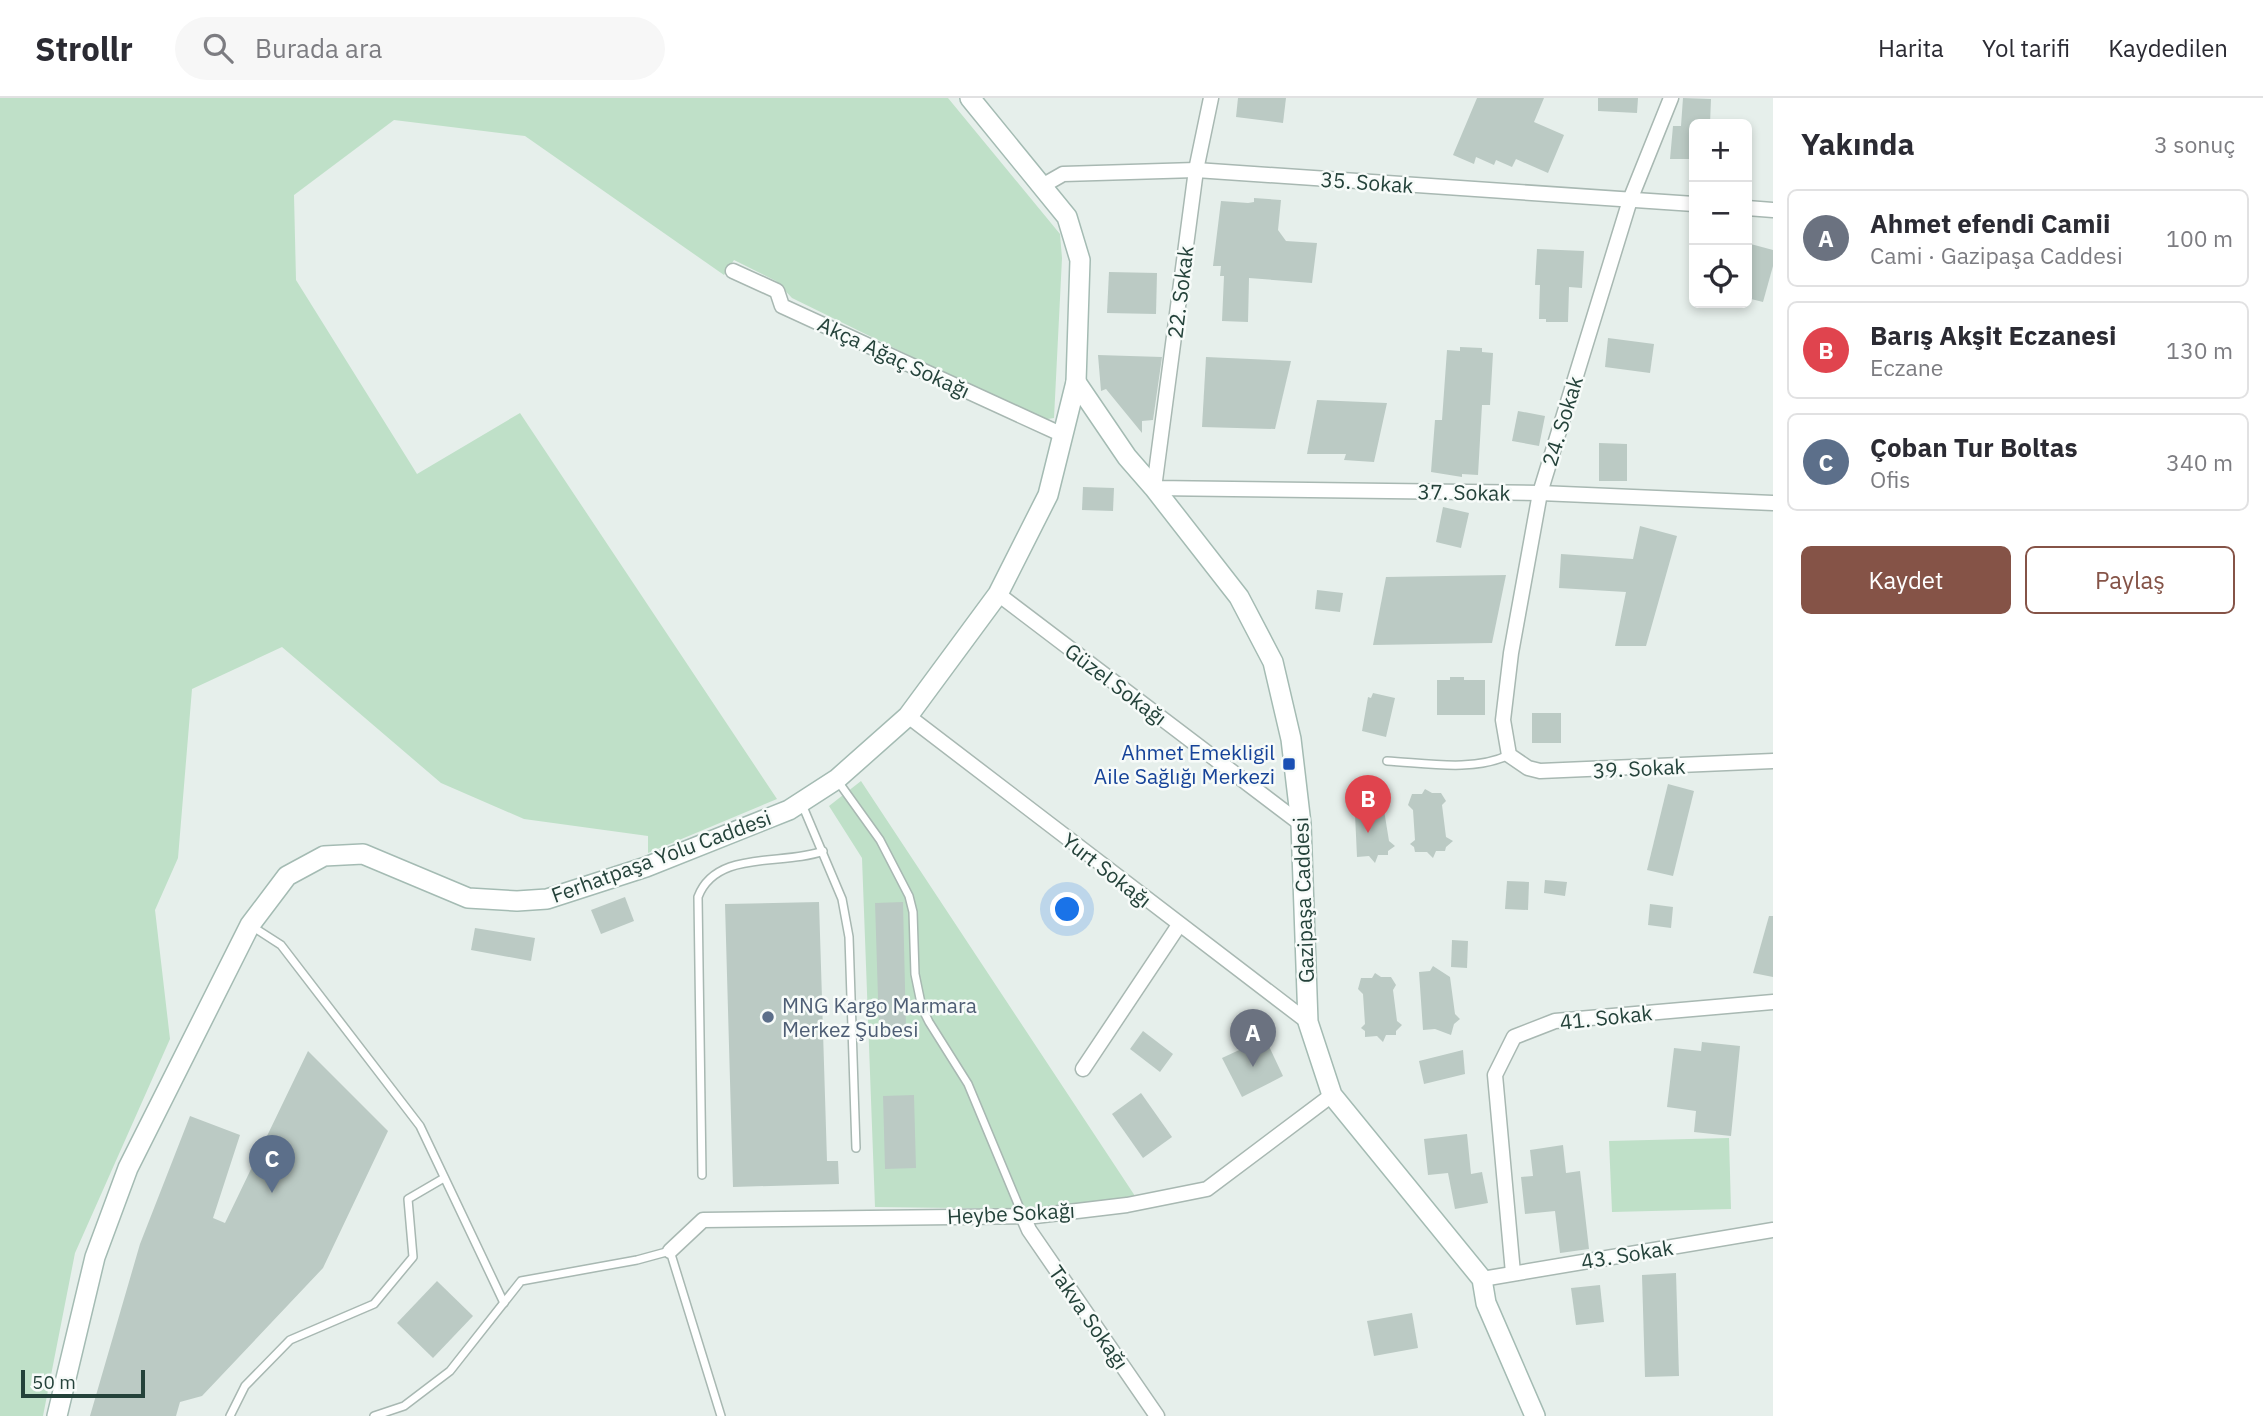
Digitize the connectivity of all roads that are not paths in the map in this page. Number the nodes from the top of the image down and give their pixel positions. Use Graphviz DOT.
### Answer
graph roads {
  1 [pos="970,98"];
  2 [pos="1211,98"];
  3 [pos="1671,98"];
  4 [pos="1196,170"];
  5 [pos="1042,186"];
  6 [pos="1630,200"];
  7 [pos="1689,204"];
  8 [pos="1752,208"];
  9 [pos="1773,210"];
  10 [pos="733,271"];
  11 [pos="1076,382"];
  12 [pos="1063,435"];
  13 [pos="1154,488"];
  14 [pos="1540,493"];
  15 [pos="1773,503"];
  16 [pos="998,594"];
  17 [pos="908,716"];
  18 [pos="1509,755"];
  19 [pos="1387,761"];
  20 [pos="1773,761"];
  21 [pos="837,779"];
  22 [pos="801,802"];
  23 [pos="1301,824"];
  24 [pos="822,851"];
  25 [pos="250,925"];
  26 [pos="1179,925"];
  27 [pos="1773,1003"];
  28 [pos="1308,1022"];
  29 [pos="1083,1069"];
  30 [pos="1332,1094"];
  31 [pos="856,1148"];
  32 [pos="702,1175"];
  33 [pos="444,1178"];
  34 [pos="1023,1216"];
  35 [pos="1773,1230"];
  36 [pos="670,1251"];
  37 [pos="1513,1273"];
  38 [pos="1482,1279"];
  39 [pos="504,1303"];
  40 [pos="57,1416"];
  41 [pos="230,1416"];
  42 [pos="373,1416"];
  43 [pos="721,1416"];
  44 [pos="1157,1416"];
  45 [pos="1535,1416"];
  1 -- 5 [label="main road, Ferhatpaşa Yolu Caddesi"];
  2 -- 4 [label="street, 22. Sokak"];
  3 -- 6 [label="street, 24. Sokak"];
  4 -- 5 [label="street, 35. Sokak"];
  4 -- 6 [label="street, 35. Sokak"];
  4 -- 13 [label="street, 22. Sokak"];
  5 -- 11 [label="main road, Ferhatpaşa Yolu Caddesi"];
  6 -- 7 [label="street, 35. Sokak"];
  6 -- 14 [label="street, 24. Sokak"];
  8 -- 9 [label="street"];
  10 -- 12 [label="street, Akça Ağaç Sokağı"];
  11 -- 12 [label="main road, Ferhatpaşa Yolu Caddesi"];
  11 -- 13 [label="main road, Gazipaşa Caddesi"];
  12 -- 16 [label="main road, Ferhatpaşa Yolu Caddesi"];
  13 -- 14 [label="street, 37. Sokak"];
  13 -- 23 [label="main road, Gazipaşa Caddesi"];
  14 -- 15 [label="street, 37. Sokak"];
  14 -- 18 [label="street, 24. Sokak"];
  16 -- 17 [label="main road, Ferhatpaşa Yolu Caddesi"];
  16 -- 23 [label="street, Güzel Sokağı"];
  17 -- 21 [label="main road, Ferhatpaşa Yolu Caddesi"];
  17 -- 26 [label="street, Yurt Sokağı"];
  18 -- 19 [label="lane"];
  18 -- 20 [label="street, 39. Sokak"];
  21 -- 22 [label="main road, Ferhatpaşa Yolu Caddesi"];
  21 -- 34 [label="lane"];
  22 -- 24 [label="lane"];
  22 -- 25 [label="main road, Ferhatpaşa Yolu Caddesi"];
  23 -- 28 [label="main road, Gazipaşa Caddesi"];
  24 -- 31 [label="lane"];
  24 -- 32 [label="lane"];
  25 -- 33 [label="lane"];
  25 -- 40 [label="main road, Ferhatpaşa Yolu Caddesi"];
  26 -- 28 [label="street, Yurt Sokağı"];
  26 -- 29 [label="street"];
  27 -- 37 [label="street, 41. Sokak"];
  28 -- 30 [label="main road, Gazipaşa Caddesi"];
  30 -- 34 [label="street, Heybe Sokağı"];
  30 -- 38 [label="main road, Gazipaşa Caddesi"];
  33 -- 39 [label="lane"];
  33 -- 41 [label="lane"];
  34 -- 36 [label="street, Heybe Sokağı"];
  34 -- 44 [label="street, Takva Sokağı"];
  35 -- 37 [label="street, 43. Sokak"];
  36 -- 39 [label="lane"];
  36 -- 43 [label="lane"];
  37 -- 38 [label="street, 43. Sokak"];
  38 -- 45 [label="main road, Gazipaşa Caddesi"];
  39 -- 42 [label="lane"];
}
